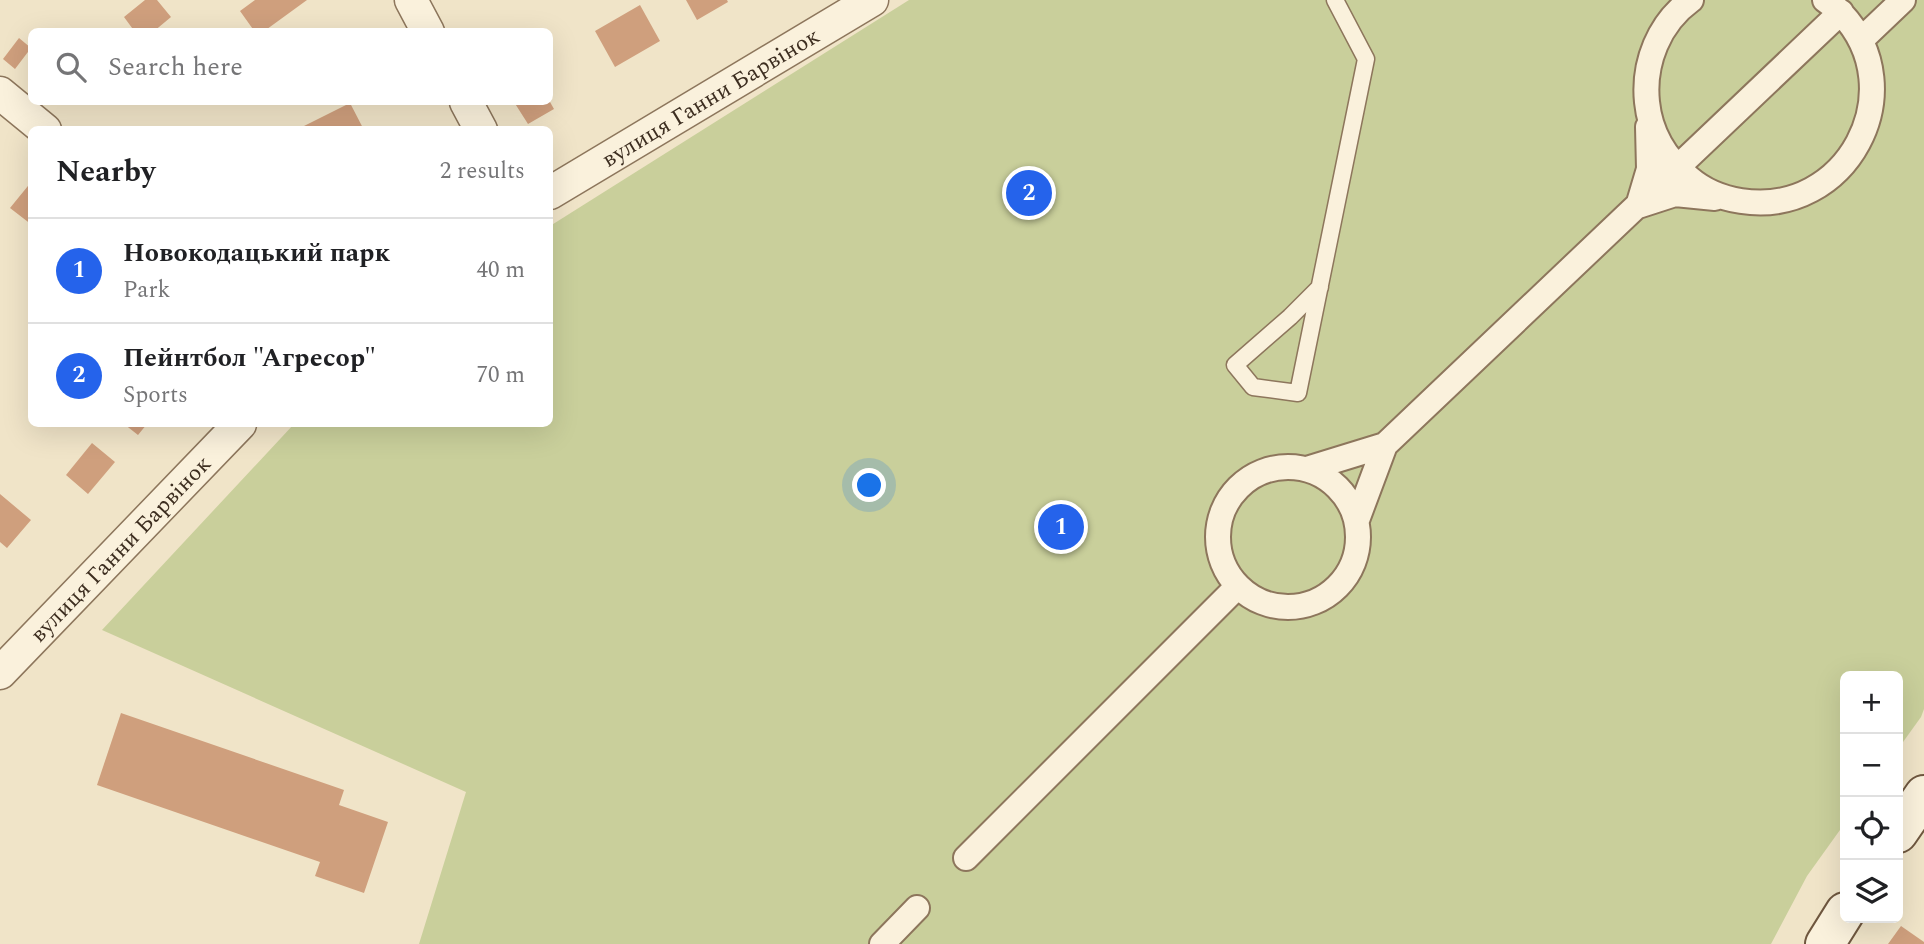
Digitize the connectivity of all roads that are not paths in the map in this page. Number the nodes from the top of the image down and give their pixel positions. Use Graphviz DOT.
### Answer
graph roads {
  1 [pos="411,0"];
  2 [pos="872,0"];
  3 [pos="1335,0"];
  4 [pos="1691,0"];
  5 [pos="1903,0"];
  6 [pos="1833,6"];
  7 [pos="426,28"];
  8 [pos="1861,40"];
  9 [pos="0,93"];
  10 [pos="468,105"];
  11 [pos="1648,116"];
  12 [pos="40,126"];
  13 [pos="479,126"];
  14 [pos="1676,168"];
  15 [pos="553,190"];
  16 [pos="1726,199"];
  17 [pos="1638,206"];
  18 [pos="1320,287"];
  19 [pos="237,427"];
  20 [pos="1385,445"];
  21 [pos="1307,469"];
  22 [pos="1357,520"];
  23 [pos="1237,587"];
  24 [pos="0,673"];
  25 [pos="1924,795"];
  26 [pos="1903,826"];
  27 [pos="966,858"];
  28 [pos="917,908"];
  29 [pos="1840,920"];
  30 [pos="882,944"];
  31 [pos="1825,944"];
  1 -- 7 [label="street"];
  2 -- 15 [label="street, вулиця Ганни Барвінок"];
  3 -- 18 [label="lane"];
  4 -- 11 [label="street"];
  5 -- 8 [label="street"];
  6 -- 8 [label="street"];
  6 -- 14 [label="street"];
  8 -- 16 [label="street"];
  9 -- 12 [label="street"];
  10 -- 13 [label="street"];
  11 -- 14 [label="street"];
  11 -- 17 [label="street"];
  14 -- 16 [label="street"];
  14 -- 17 [label="street"];
  16 -- 17 [label="street"];
  17 -- 20 [label="street"];
  18 -- 18 [label="lane"];
  19 -- 24 [label="street, вулиця Ганни Барвінок"];
  20 -- 21 [label="street"];
  20 -- 22 [label="street"];
  21 -- 22 [label="street"];
  21 -- 23 [label="street"];
  22 -- 23 [label="street"];
  23 -- 27 [label="street"];
  25 -- 26 [label="main road"];
  28 -- 30 [label="street"];
  29 -- 31 [label="main road"];
}
